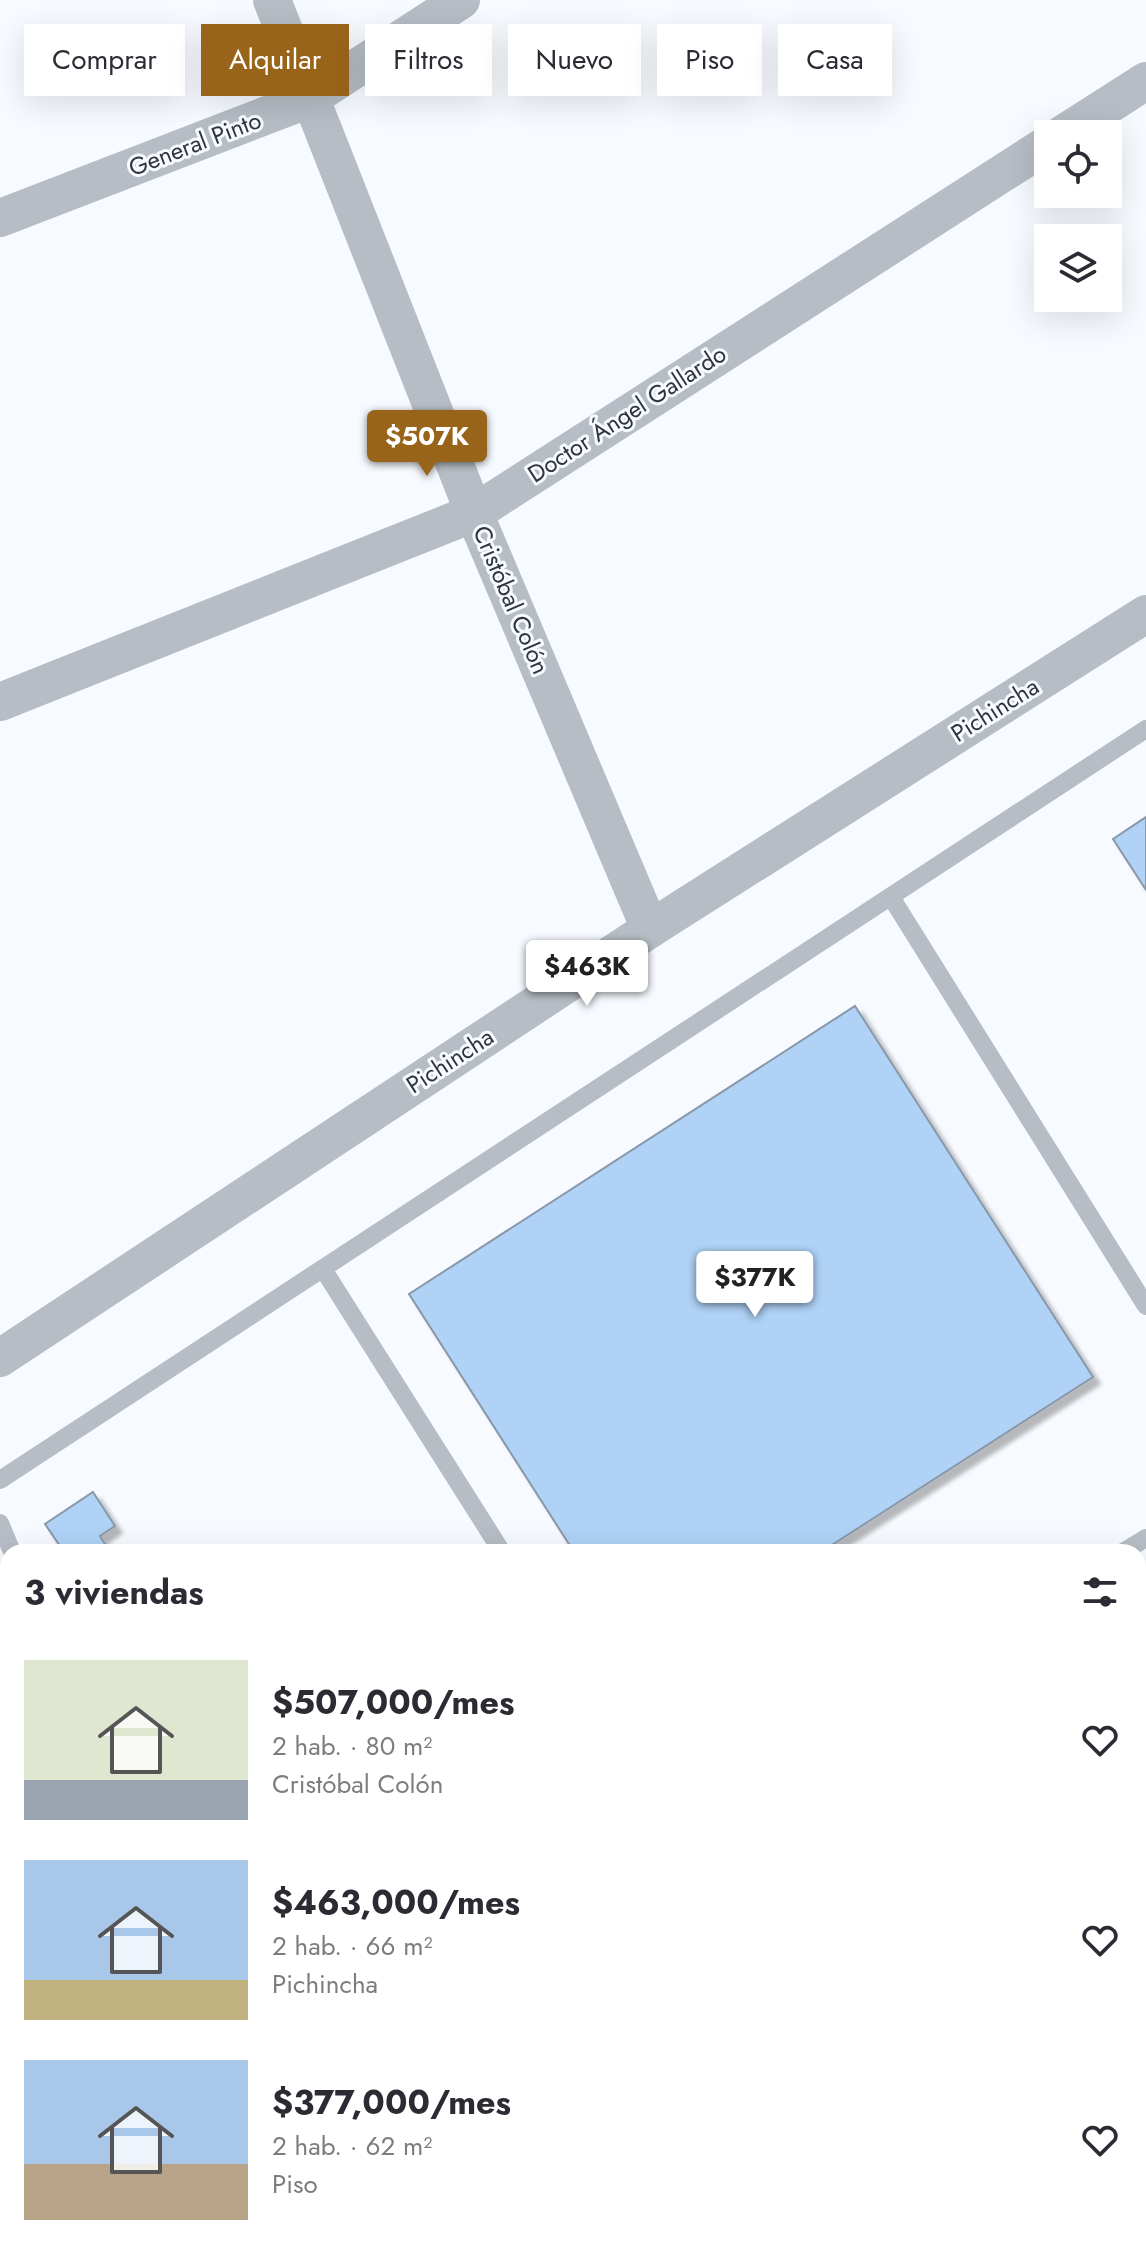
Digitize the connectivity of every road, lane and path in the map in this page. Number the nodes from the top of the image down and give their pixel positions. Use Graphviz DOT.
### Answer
graph roads {
  1 [pos="272,0"];
  2 [pos="461,0"];
  3 [pos="1146,81"];
  4 [pos="309,99"];
  5 [pos="1085,120"];
  6 [pos="1034,153"];
  7 [pos="0,218"];
  8 [pos="474,513"];
  9 [pos="1146,614"];
  10 [pos="0,702"];
  11 [pos="1146,729"];
  12 [pos="891,897"];
  13 [pos="650,929"];
  14 [pos="323,1269"];
  15 [pos="1146,1306"];
  16 [pos="0,1358"];
  17 [pos="0,1480"];
  18 [pos="0,1523"];
  19 [pos="9,1544"];
  20 [pos="497,1544"];
  1 -- 4 [label="street, Cristóbal Colón"];
  2 -- 4 [label="street, General Pinto"];
  3 -- 5 [label="street"];
  4 -- 7 [label="street, General Pinto"];
  4 -- 8 [label="street, Cristóbal Colón"];
  6 -- 8 [label="street, Doctor Ángel Gallardo"];
  8 -- 10 [label="street, Doctor Ángel Gallardo"];
  8 -- 13 [label="street, Cristóbal Colón"];
  9 -- 13 [label="street, Pichincha"];
  11 -- 12 [label="lane"];
  12 -- 14 [label="lane"];
  12 -- 15 [label="lane"];
  13 -- 16 [label="street, Pichincha"];
  14 -- 17 [label="lane"];
  14 -- 20 [label="lane"];
  18 -- 19 [label="lane"];
}
